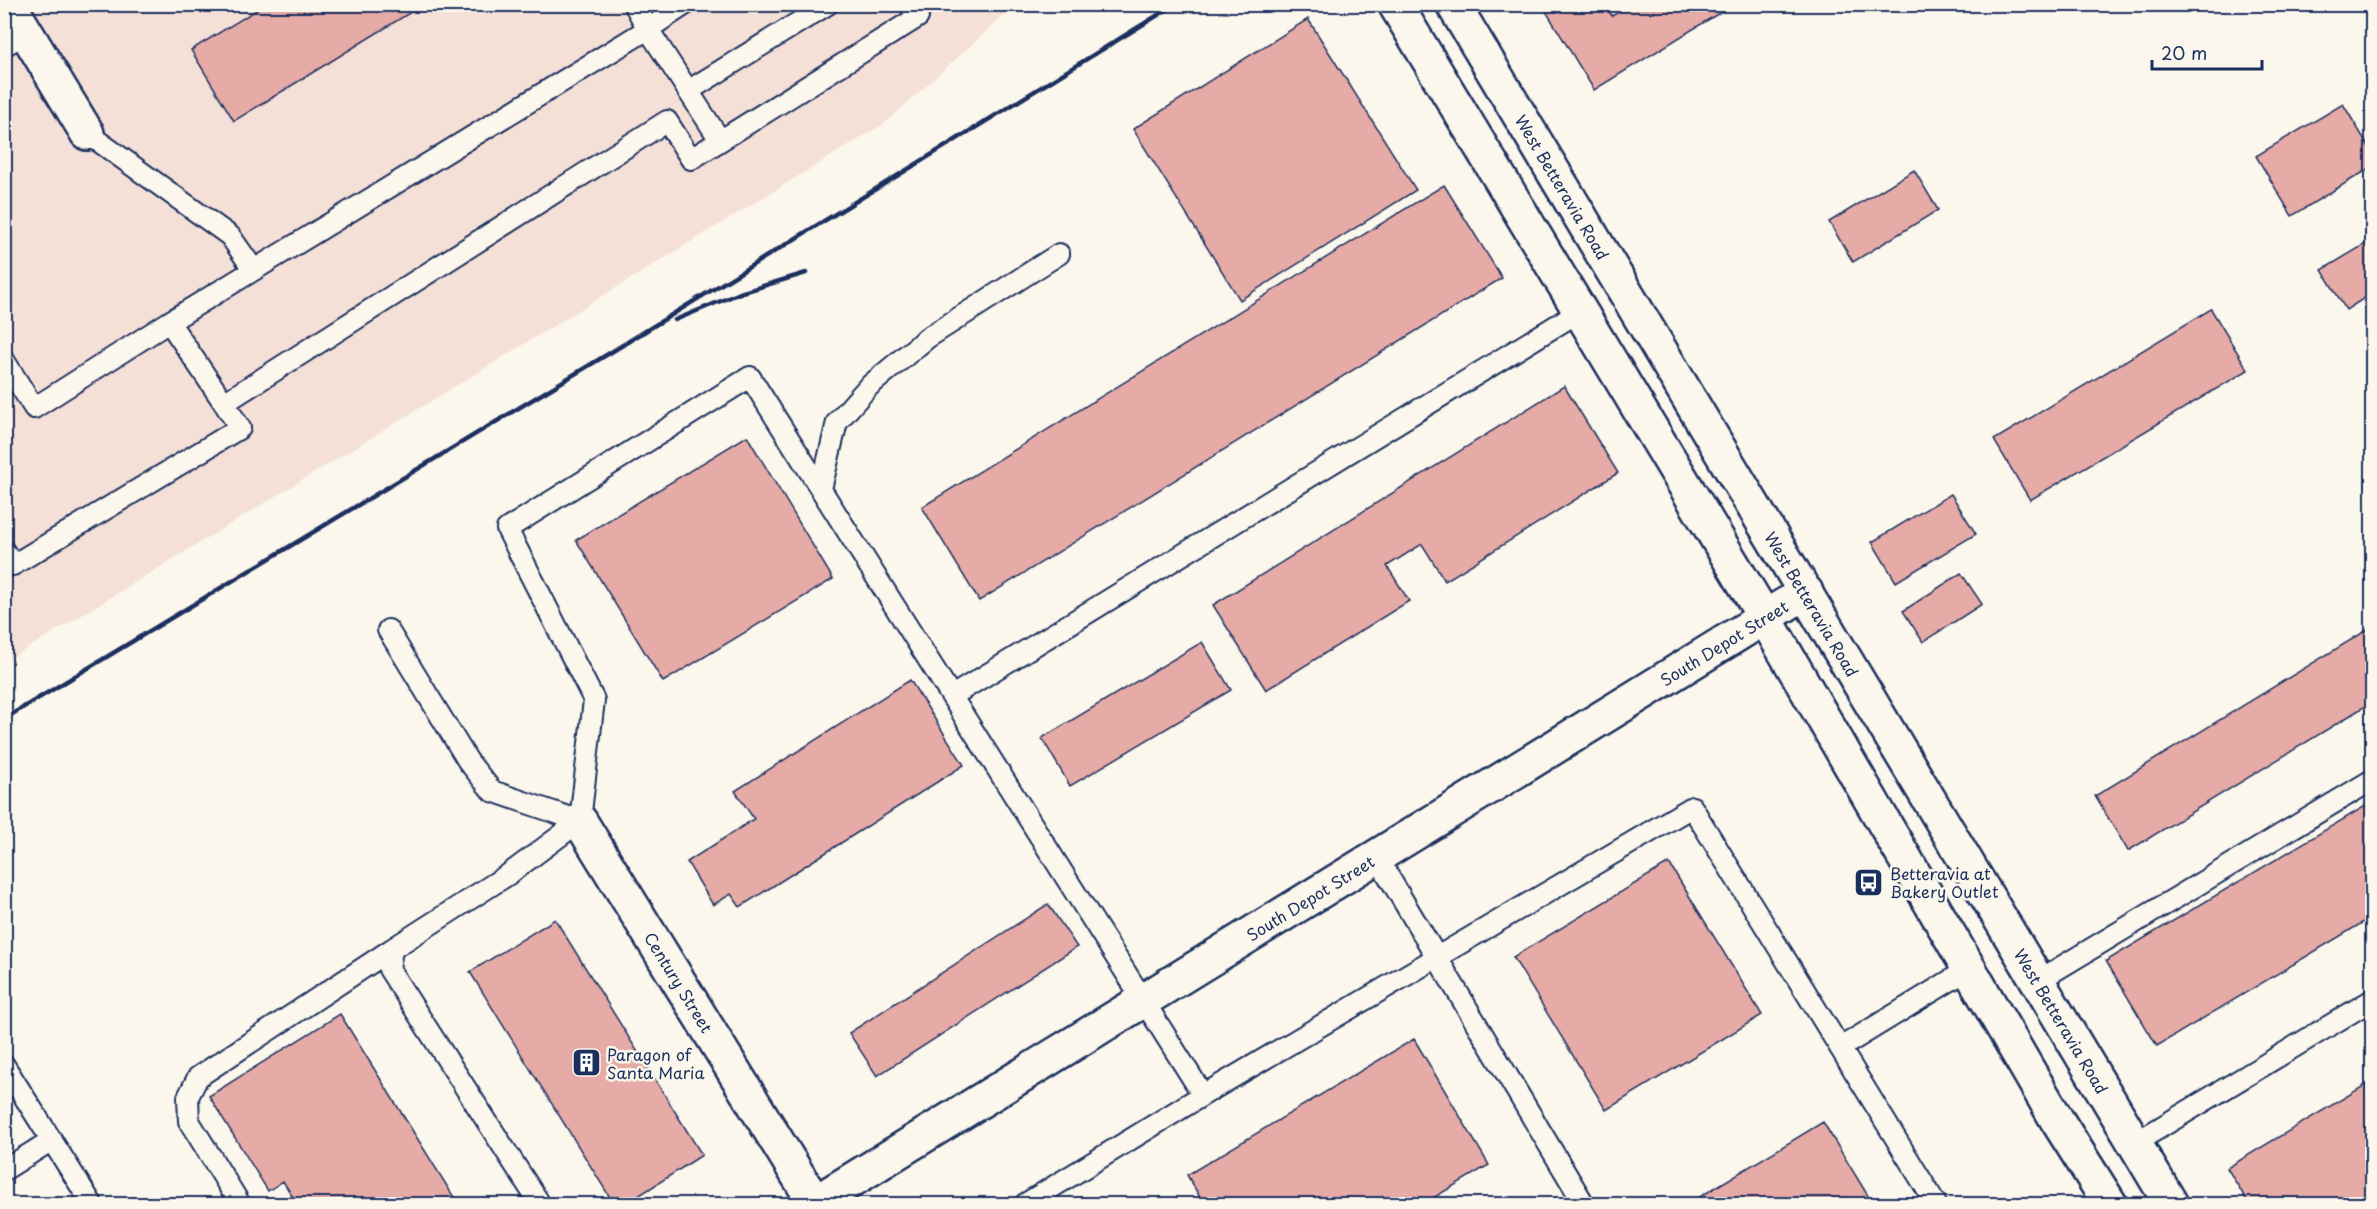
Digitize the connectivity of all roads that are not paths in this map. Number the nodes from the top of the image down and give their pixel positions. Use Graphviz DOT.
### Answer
graph roads {
  1 [pos="9,4"];
  2 [pos="634,4"];
  3 [pos="686,4"];
  4 [pos="828,4"];
  5 [pos="910,4"];
  6 [pos="1395,4"];
  7 [pos="1453,4"];
  8 [pos="648,28"];
  9 [pos="15,39"];
  10 [pos="688,91"];
  11 [pos="87,133"];
  12 [pos="720,140"];
  13 [pos="1059,255"];
  14 [pos="254,270"];
  15 [pos="1580,311"];
  16 [pos="169,322"];
  17 [pos="4,360"];
  18 [pos="224,403"];
  19 [pos="821,489"];
  20 [pos="4,551"];
  21 [pos="1806,592"];
  22 [pos="1765,618"];
  23 [pos="388,630"];
  24 [pos="952,696"];
  25 [pos="2373,780"];
  26 [pos="580,821"];
  27 [pos="1377,857"];
  28 [pos="392,949"];
  29 [pos="1436,956"];
  30 [pos="1969,969"];
  31 [pos="2036,982"];
  32 [pos="1145,1000"];
  33 [pos="2373,1000"];
  34 [pos="1840,1048"];
  35 [pos="4,1065"];
  36 [pos="1203,1095"];
  37 [pos="52,1140"];
  38 [pos="2133,1144"];
  39 [pos="4,1170"];
  40 [pos="92,1204"];
  41 [pos="240,1204"];
  42 [pos="540,1204"];
  43 [pos="814,1204"];
  44 [pos="1024,1204"];
  45 [pos="1584,1204"];
  46 [pos="1936,1204"];
  47 [pos="2110,1204"];
  48 [pos="2171,1204"];
  1 -- 9 [label="main road"];
  2 -- 8 [label="lane"];
  3 -- 8 [label="lane"];
  4 -- 10 [label="lane"];
  5 -- 12 [label="lane"];
  6 -- 15 [label="main road"];
  7 -- 21 [label="main road, West Betteravia Road"];
  8 -- 10 [label="lane"];
  8 -- 14 [label="lane"];
  9 -- 11 [label="main road"];
  10 -- 12 [label="lane"];
  11 -- 14 [label="lane"];
  12 -- 18 [label="lane"];
  13 -- 19 [label="lane"];
  14 -- 16 [label="lane"];
  15 -- 22 [label="main road"];
  15 -- 24 [label="lane"];
  16 -- 17 [label="lane"];
  16 -- 18 [label="lane"];
  18 -- 20 [label="lane"];
  19 -- 24 [label="lane"];
  19 -- 26 [label="lane"];
  21 -- 22 [label="main road, South Depot Street"];
  21 -- 31 [label="main road, West Betteravia Road"];
  22 -- 27 [label="main road, South Depot Street"];
  22 -- 30 [label="main road"];
  23 -- 26 [label="lane"];
  24 -- 32 [label="lane"];
  25 -- 31 [label="lane"];
  26 -- 28 [label="lane"];
  26 -- 43 [label="main road, Century Street"];
  27 -- 29 [label="lane"];
  27 -- 32 [label="main road, South Depot Street"];
  28 -- 41 [label="lane"];
  28 -- 42 [label="lane"];
  29 -- 34 [label="lane"];
  29 -- 36 [label="lane"];
  29 -- 45 [label="lane"];
  30 -- 34 [label="lane"];
  30 -- 47 [label="main road"];
  31 -- 38 [label="main road, West Betteravia Road"];
  32 -- 36 [label="lane"];
  32 -- 43 [label="main road, South Depot Street"];
  33 -- 38 [label="lane"];
  34 -- 46 [label="lane"];
  35 -- 37 [label="lane"];
  36 -- 44 [label="lane"];
  37 -- 39 [label="lane"];
  37 -- 40 [label="lane"];
  38 -- 48 [label="main road, West Betteravia Road"];
}
